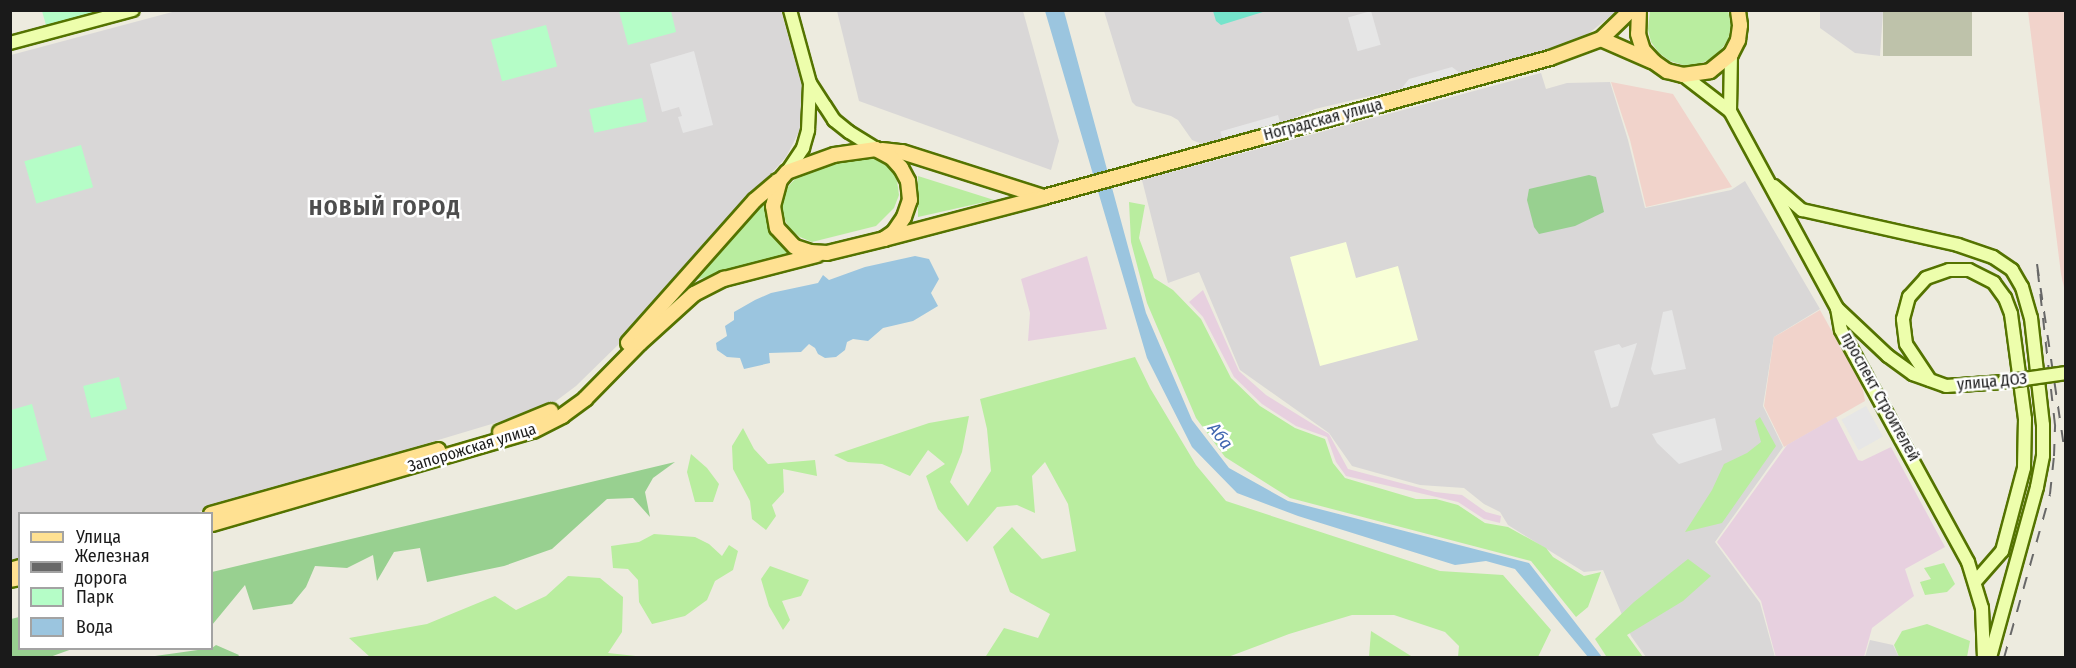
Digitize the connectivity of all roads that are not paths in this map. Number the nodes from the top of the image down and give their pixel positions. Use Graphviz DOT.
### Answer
graph roads {
  1 [pos="133,10"];
  2 [pos="790,10"];
  3 [pos="1631,10"];
  4 [pos="1639,10"];
  5 [pos="1738,10"];
  6 [pos="1746,10"];
  7 [pos="1740,25"];
  8 [pos="1601,39"];
  9 [pos="10,43"];
  10 [pos="1731,54"];
  11 [pos="1654,62"];
  12 [pos="1683,75"];
  13 [pos="810,83"];
  14 [pos="1730,111"];
  15 [pos="876,149"];
  16 [pos="783,176"];
  17 [pos="1768,181"];
  18 [pos="1044,197"];
  19 [pos="884,239"];
  20 [pos="827,253"];
  21 [pos="1838,308"];
  22 [pos="2066,373"];
  23 [pos="1930,380"];
  24 [pos="213,512"];
  25 [pos="213,524"];
  26 [pos="1975,582"];
  27 [pos="2004,603"];
  28 [pos="1982,608"];
  29 [pos="1984,657"];
  30 [pos="1990,657"];
  1 -- 9 [label="main road"];
  2 -- 13 [label="main road"];
  3 -- 8 [label="main road"];
  4 -- 11 [label="main road"];
  5 -- 7 [label="main road"];
  6 -- 7 [label="main road"];
  7 -- 10 [label="main road"];
  8 -- 11 [label="main road"];
  8 -- 18 [label="main road, Ноградская улица"];
  10 -- 12 [label="main road"];
  10 -- 14 [label="main road"];
  11 -- 12 [label="main road"];
  12 -- 14 [label="main road"];
  13 -- 15 [label="main road"];
  13 -- 16 [label="main road"];
  14 -- 17 [label="main road, проспект Строителей"];
  15 -- 16 [label="main road"];
  15 -- 18 [label="main road"];
  15 -- 19 [label="main road"];
  16 -- 20 [label="main road"];
  16 -- 24 [label="main road, Запорожская улица"];
  17 -- 21 [label="main road, проспект Строителей"];
  17 -- 27 [label="main road"];
  18 -- 19 [label="main road, Ноградская улица"];
  19 -- 20 [label="main road"];
  20 -- 25 [label="main road, Запорожская улица"];
  21 -- 23 [label="main road, улица ДОЗ"];
  21 -- 26 [label="main road, проспект Строителей"];
  22 -- 23 [label="main road, улица ДОЗ, bridge"];
  23 -- 26 [label="main road"];
  26 -- 28 [label="main road, проспект Строителей"];
  27 -- 28 [label="main road"];
  27 -- 30 [label="main road"];
  28 -- 29 [label="main road, проспект Строителей"];
}
